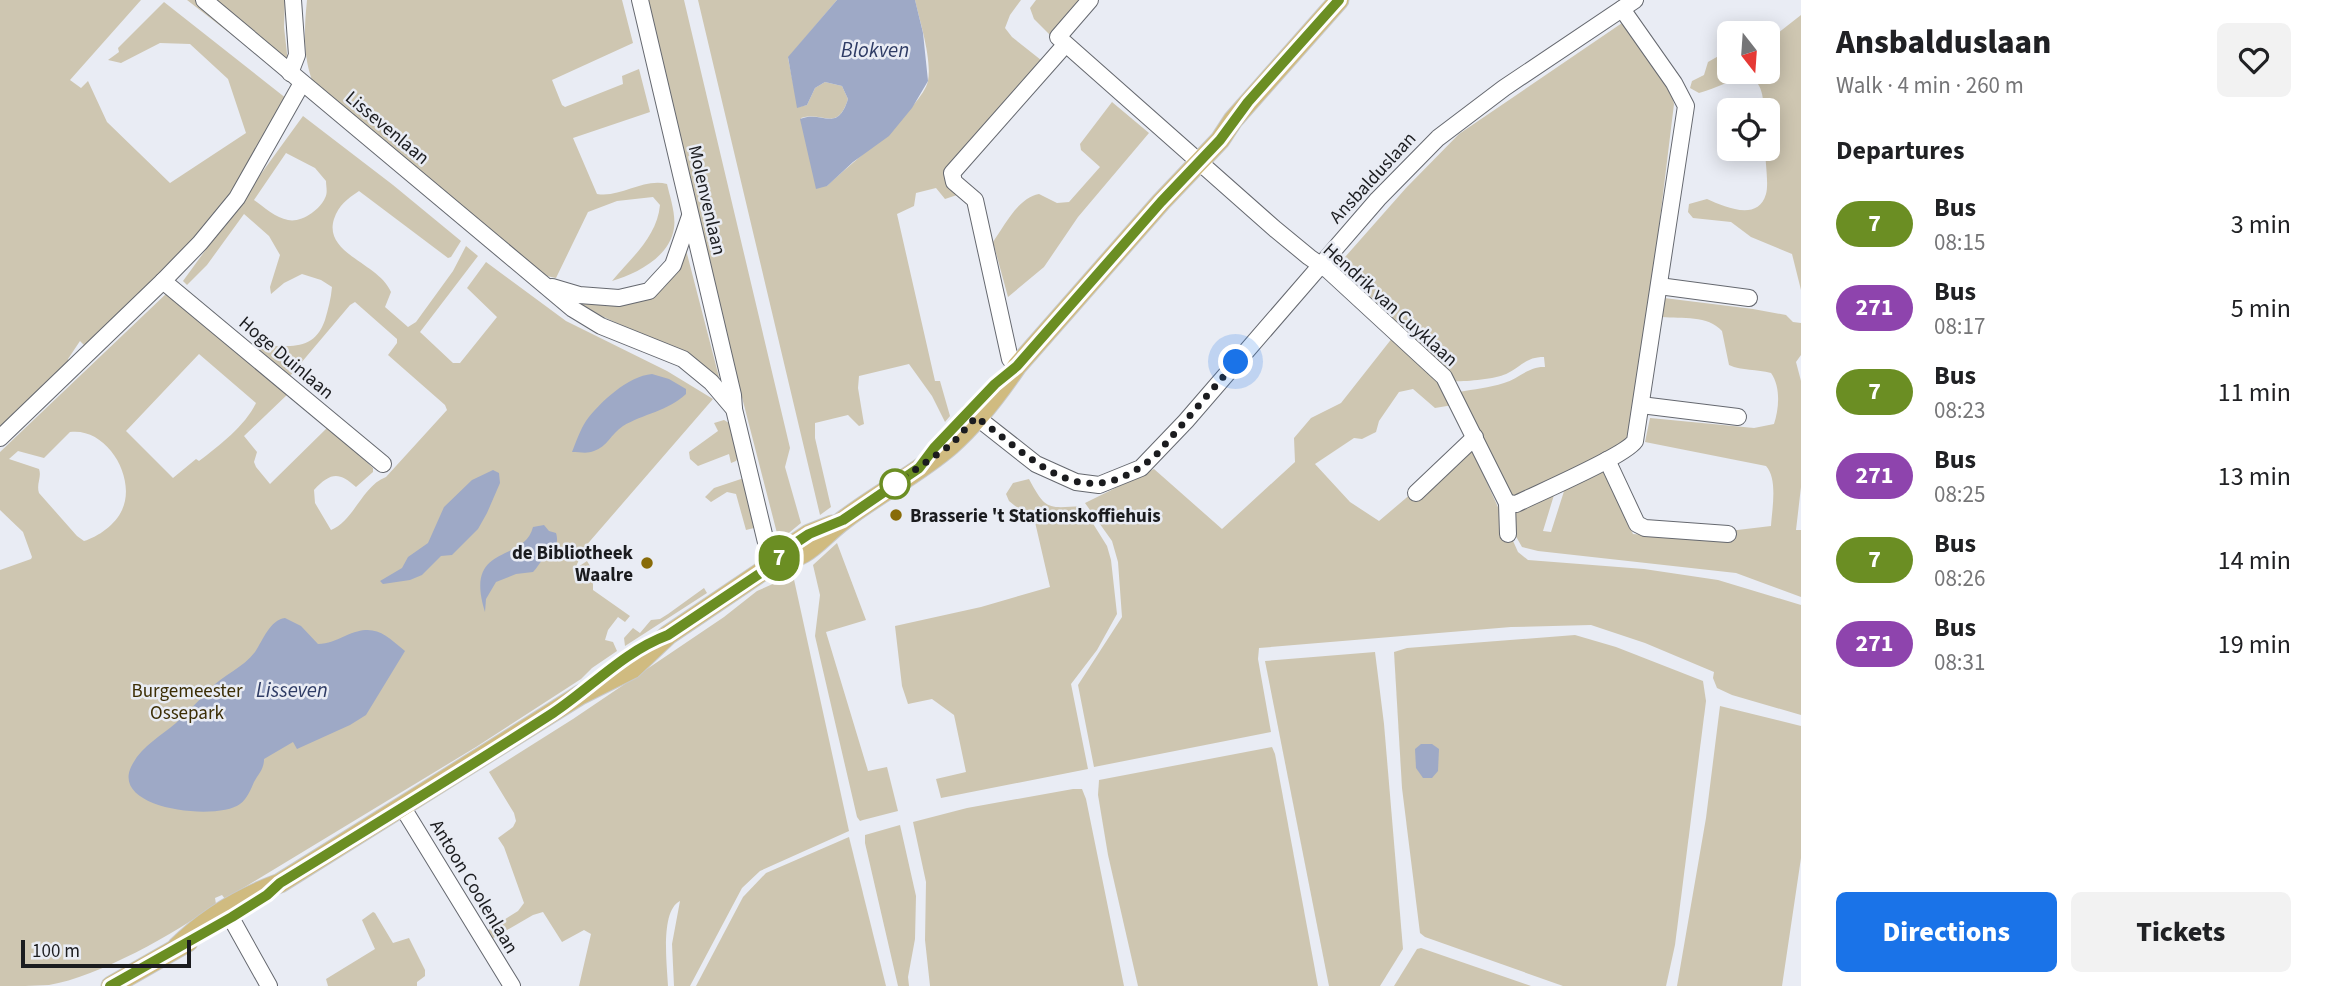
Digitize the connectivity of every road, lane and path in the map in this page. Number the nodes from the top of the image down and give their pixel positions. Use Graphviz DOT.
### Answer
graph roads {
  1 [pos="204,0"];
  2 [pos="293,0"];
  3 [pos="640,0"];
  4 [pos="1090,0"];
  5 [pos="1339,0"];
  6 [pos="1629,4"];
  7 [pos="1065,46"];
  8 [pos="296,78"];
  9 [pos="1198,159"];
  10 [pos="690,216"];
  11 [pos="1320,264"];
  12 [pos="163,281"];
  13 [pos="545,285"];
  14 [pos="1659,286"];
  15 [pos="1749,298"];
  16 [pos="1017,366"];
  17 [pos="1641,405"];
  18 [pos="734,409"];
  19 [pos="973,414"];
  20 [pos="1738,418"];
  21 [pos="1475,437"];
  22 [pos="0,438"];
  23 [pos="1607,460"];
  24 [pos="383,464"];
  25 [pos="1416,493"];
  26 [pos="1507,503"];
  27 [pos="1508,534"];
  28 [pos="1728,534"];
  29 [pos="774,564"];
  30 [pos="403,808"];
  31 [pos="229,913"];
  32 [pos="111,986"];
  33 [pos="269,986"];
  34 [pos="512,986"];
  1 -- 8 [label="street, Lissevenlaan"];
  2 -- 8 [label="street"];
  3 -- 10 [label="street, Molenvenlaan"];
  4 -- 7 [label="street"];
  5 -- 9 [label="main road"];
  6 -- 11 [label="street, Ansbalduslaan"];
  6 -- 14 [label="street"];
  7 -- 9 [label="street, Hendrik van Cuyklaan"];
  7 -- 16 [label="street"];
  8 -- 12 [label="street"];
  8 -- 13 [label="street, Lissevenlaan"];
  9 -- 11 [label="street, Hendrik van Cuyklaan"];
  9 -- 16 [label="main road"];
  10 -- 13 [label="street, Lissevenlaan"];
  10 -- 18 [label="street, Molenvenlaan"];
  11 -- 19 [label="street, Ansbalduslaan"];
  11 -- 21 [label="street, Hendrik van Cuyklaan"];
  12 -- 22 [label="street"];
  12 -- 24 [label="street, Hoge Duinlaan"];
  13 -- 18 [label="street, Lissevenlaan"];
  14 -- 15 [label="street"];
  14 -- 17 [label="street"];
  16 -- 19 [label="main road"];
  17 -- 20 [label="street"];
  17 -- 23 [label="street"];
  18 -- 29 [label="street, Lissevenlaan"];
  19 -- 29 [label="main road"];
  21 -- 25 [label="street"];
  21 -- 26 [label="street, Hendrik van Cuyklaan"];
  23 -- 26 [label="street"];
  23 -- 28 [label="street"];
  26 -- 27 [label="street"];
  29 -- 30 [label="main road"];
  30 -- 31 [label="main road"];
  30 -- 34 [label="street, Antoon Coolenlaan"];
  31 -- 32 [label="main road"];
  31 -- 33 [label="street"];
}
